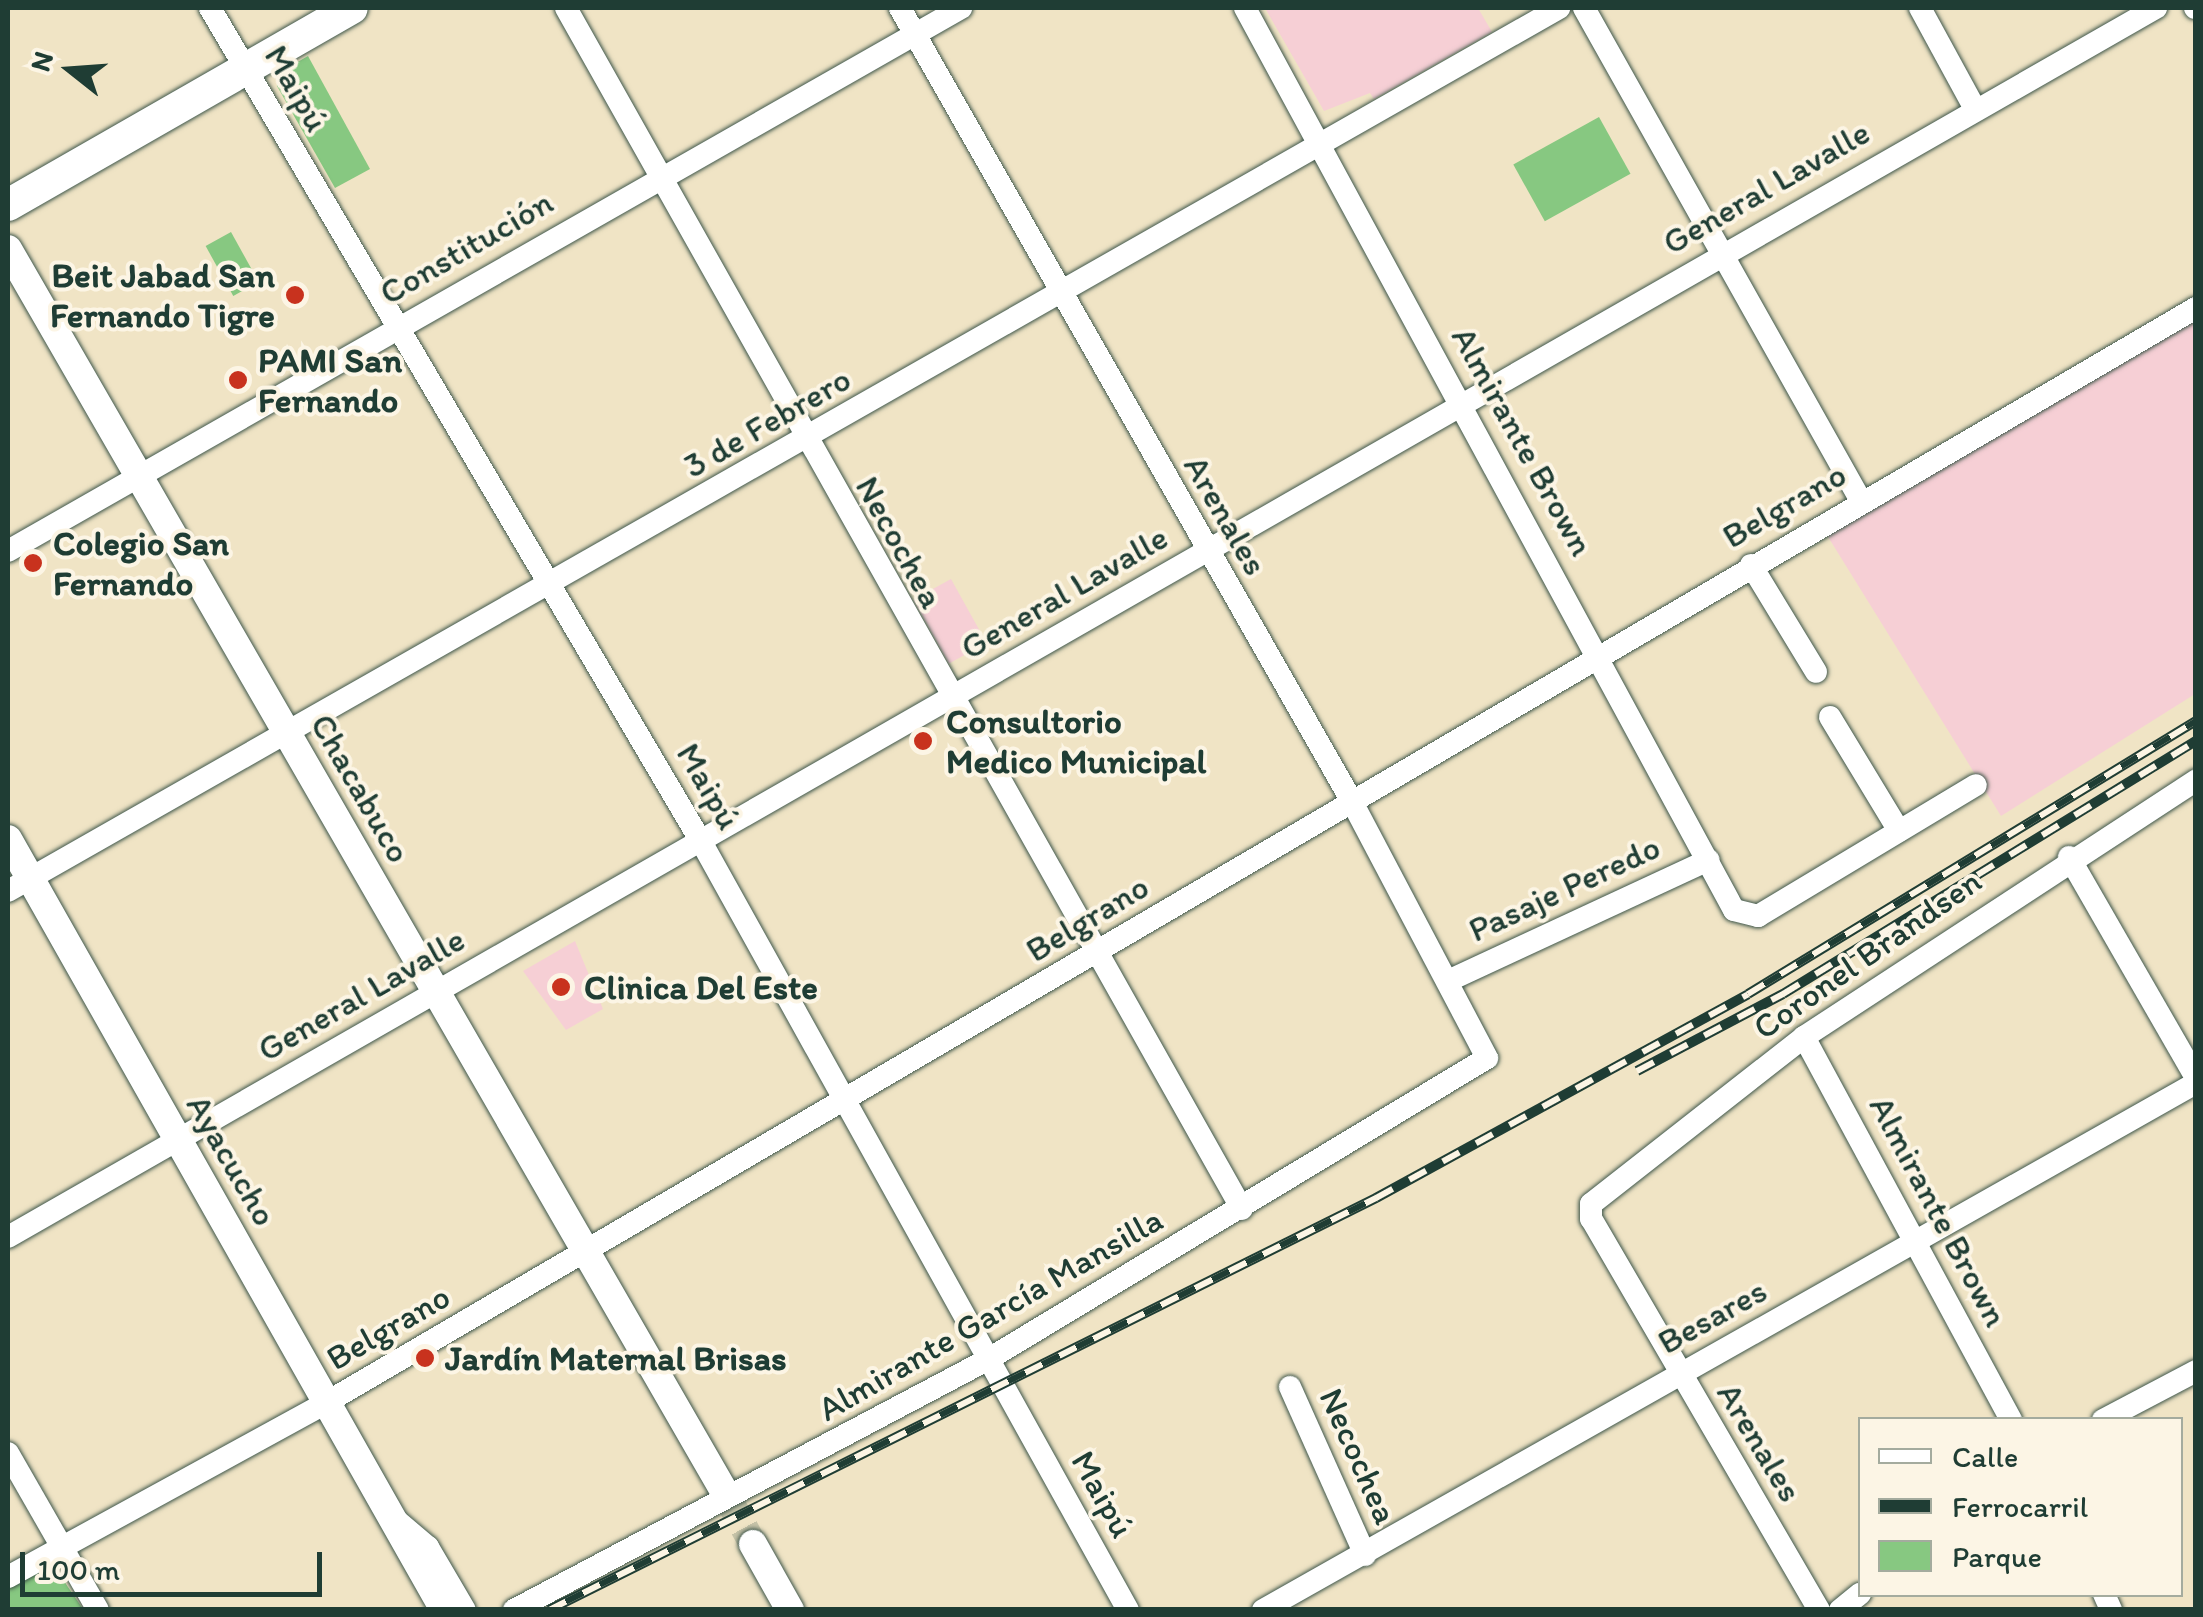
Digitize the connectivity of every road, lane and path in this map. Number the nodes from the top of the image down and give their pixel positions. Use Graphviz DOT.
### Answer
graph roads {
  1 [pos="210,8"];
  2 [pos="352,8"];
  3 [pos="566,8"];
  4 [pos="900,8"];
  5 [pos="960,8"];
  6 [pos="1244,8"];
  7 [pos="1559,8"];
  8 [pos="1584,8"];
  9 [pos="1920,8"];
  10 [pos="2156,8"];
  11 [pos="914,34"];
  12 [pos="245,68"];
  13 [pos="1975,109"];
  14 [pos="1321,146"];
  15 [pos="656,179"];
  16 [pos="8,205"];
  17 [pos="8,250"];
  18 [pos="1720,253"];
  19 [pos="1059,291"];
  20 [pos="2196,308"];
  21 [pos="394,328"];
  22 [pos="1461,402"];
  23 [pos="804,442"];
  24 [pos="138,476"];
  25 [pos="1861,502"];
  26 [pos="8,552"];
  27 [pos="1206,552"];
  28 [pos="1750,565"];
  29 [pos="552,587"];
  30 [pos="1599,652"];
  31 [pos="1816,672"];
  32 [pos="948,699"];
  33 [pos="1830,716"];
  34 [pos="287,733"];
  35 [pos="2196,780"];
  36 [pos="1976,785"];
  37 [pos="1350,798"];
  38 [pos="1898,831"];
  39 [pos="8,838"];
  40 [pos="703,846"];
  41 [pos="2070,857"];
  42 [pos="1708,860"];
  43 [pos="19,884"];
  44 [pos="1098,954"];
  45 [pos="1450,980"];
  46 [pos="435,990"];
  47 [pos="1804,1037"];
  48 [pos="1487,1058"];
  49 [pos="2196,1081"];
  50 [pos="846,1100"];
  51 [pos="176,1141"];
  52 [pos="1590,1204"];
  53 [pos="1242,1209"];
  54 [pos="8,1237"];
  55 [pos="1917,1242"];
  56 [pos="590,1250"];
  57 [pos="988,1360"];
  58 [pos="2196,1370"];
  59 [pos="1680,1374"];
  60 [pos="1290,1386"];
  61 [pos="329,1402"];
  62 [pos="2009,1417"];
  63 [pos="2109,1417"];
  64 [pos="8,1453"];
  65 [pos="723,1499"];
  66 [pos="394,1518"];
  67 [pos="753,1544"];
  68 [pos="62,1547"];
  69 [pos="1365,1554"];
  70 [pos="8,1578"];
  71 [pos="98,1610"];
  72 [pos="429,1610"];
  73 [pos="444,1610"];
  74 [pos="465,1610"];
  75 [pos="514,1610"];
  76 [pos="790,1610"];
  77 [pos="1128,1610"];
  78 [pos="1264,1610"];
  79 [pos="1819,1610"];
  1 -- 12 [label="street, Maipú"];
  2 -- 12 [label="main road"];
  3 -- 15 [label="street, Necochea"];
  4 -- 11 [label="street, Arenales"];
  5 -- 11 [label="street, Constitución"];
  6 -- 14 [label="street, Almirante Brown"];
  7 -- 14 [label="street, 3 de Febrero"];
  8 -- 18 [label="street"];
  9 -- 13 [label="street"];
  10 -- 13 [label="street, General Lavalle"];
  11 -- 15 [label="street, Constitución"];
  11 -- 19 [label="street, Arenales"];
  12 -- 16 [label="main road"];
  12 -- 21 [label="street, Maipú"];
  13 -- 18 [label="street, General Lavalle"];
  14 -- 19 [label="street, 3 de Febrero"];
  14 -- 22 [label="street, Almirante Brown"];
  15 -- 21 [label="street, Constitución"];
  15 -- 23 [label="street, Necochea"];
  17 -- 24 [label="street, Chacabuco"];
  18 -- 22 [label="street, General Lavalle"];
  18 -- 25 [label="street"];
  19 -- 23 [label="street, 3 de Febrero"];
  19 -- 27 [label="street, Arenales"];
  20 -- 25 [label="street, Belgrano"];
  21 -- 24 [label="street, Constitución"];
  21 -- 29 [label="street, Maipú"];
  22 -- 27 [label="street, General Lavalle"];
  22 -- 30 [label="street, Almirante Brown"];
  23 -- 29 [label="street, 3 de Febrero"];
  23 -- 32 [label="street, Necochea"];
  24 -- 26 [label="street, Constitución"];
  24 -- 34 [label="street, Chacabuco"];
  25 -- 28 [label="street, Belgrano"];
  27 -- 32 [label="street, General Lavalle"];
  27 -- 37 [label="street, Arenales"];
  28 -- 30 [label="street, Belgrano"];
  28 -- 31 [label="street"];
  29 -- 34 [label="street, 3 de Febrero"];
  29 -- 40 [label="street, Maipú"];
  30 -- 37 [label="street, Belgrano"];
  30 -- 42 [label="street, Almirante Brown"];
  32 -- 40 [label="street, General Lavalle"];
  32 -- 44 [label="street, Necochea"];
  33 -- 38 [label="street"];
  34 -- 43 [label="street, 3 de Febrero"];
  34 -- 46 [label="street, Chacabuco"];
  35 -- 41 [label="street, Coronel Brandsen"];
  36 -- 38 [label="street"];
  37 -- 44 [label="street, Belgrano"];
  37 -- 45 [label="street, Arenales"];
  38 -- 42 [label="street, Almirante Brown"];
  39 -- 43 [label="street, Ayacucho"];
  40 -- 46 [label="street, General Lavalle"];
  40 -- 50 [label="street, Maipú"];
  41 -- 47 [label="street, Coronel Brandsen"];
  41 -- 49 [label="street"];
  42 -- 45 [label="street, Pasaje Peredo"];
  43 -- 51 [label="street, Ayacucho"];
  44 -- 50 [label="street, Belgrano"];
  44 -- 53 [label="street, Necochea"];
  45 -- 48 [label="street, Arenales"];
  46 -- 51 [label="street, General Lavalle"];
  46 -- 56 [label="street, Chacabuco"];
  47 -- 52 [label="street, Coronel Brandsen"];
  47 -- 55 [label="street, Almirante Brown"];
  48 -- 53 [label="street, Almirante García Mansilla"];
  49 -- 55 [label="street, Besares"];
  50 -- 56 [label="street, Belgrano"];
  50 -- 57 [label="street, Maipú"];
  51 -- 54 [label="street, General Lavalle"];
  51 -- 61 [label="street, Ayacucho"];
  52 -- 59 [label="street, Arenales"];
  53 -- 57 [label="street, Almirante García Mansilla"];
  55 -- 59 [label="street, Besares"];
  55 -- 62 [label="street, Almirante Brown"];
  56 -- 61 [label="street, Belgrano"];
  56 -- 65 [label="street, Chacabuco"];
  57 -- 65 [label="street, Almirante García Mansilla"];
  57 -- 77 [label="street, Maipú"];
  58 -- 63 [label="street"];
  59 -- 69 [label="street, Besares"];
  59 -- 79 [label="street, Arenales"];
  60 -- 69 [label="street, Necochea"];
  61 -- 66 [label="street, Ayacucho"];
  61 -- 68 [label="street, Belgrano"];
  64 -- 68 [label="street"];
  65 -- 75 [label="street, Almirante García Mansilla"];
  66 -- 72 [label="street, Ayacucho"];
  66 -- 73 [label="street"];
  66 -- 74 [label="street, Ayacucho"];
  67 -- 76 [label="street"];
  68 -- 70 [label="street, Belgrano"];
  68 -- 71 [label="street"];
  69 -- 78 [label="street, Besares"];
}
